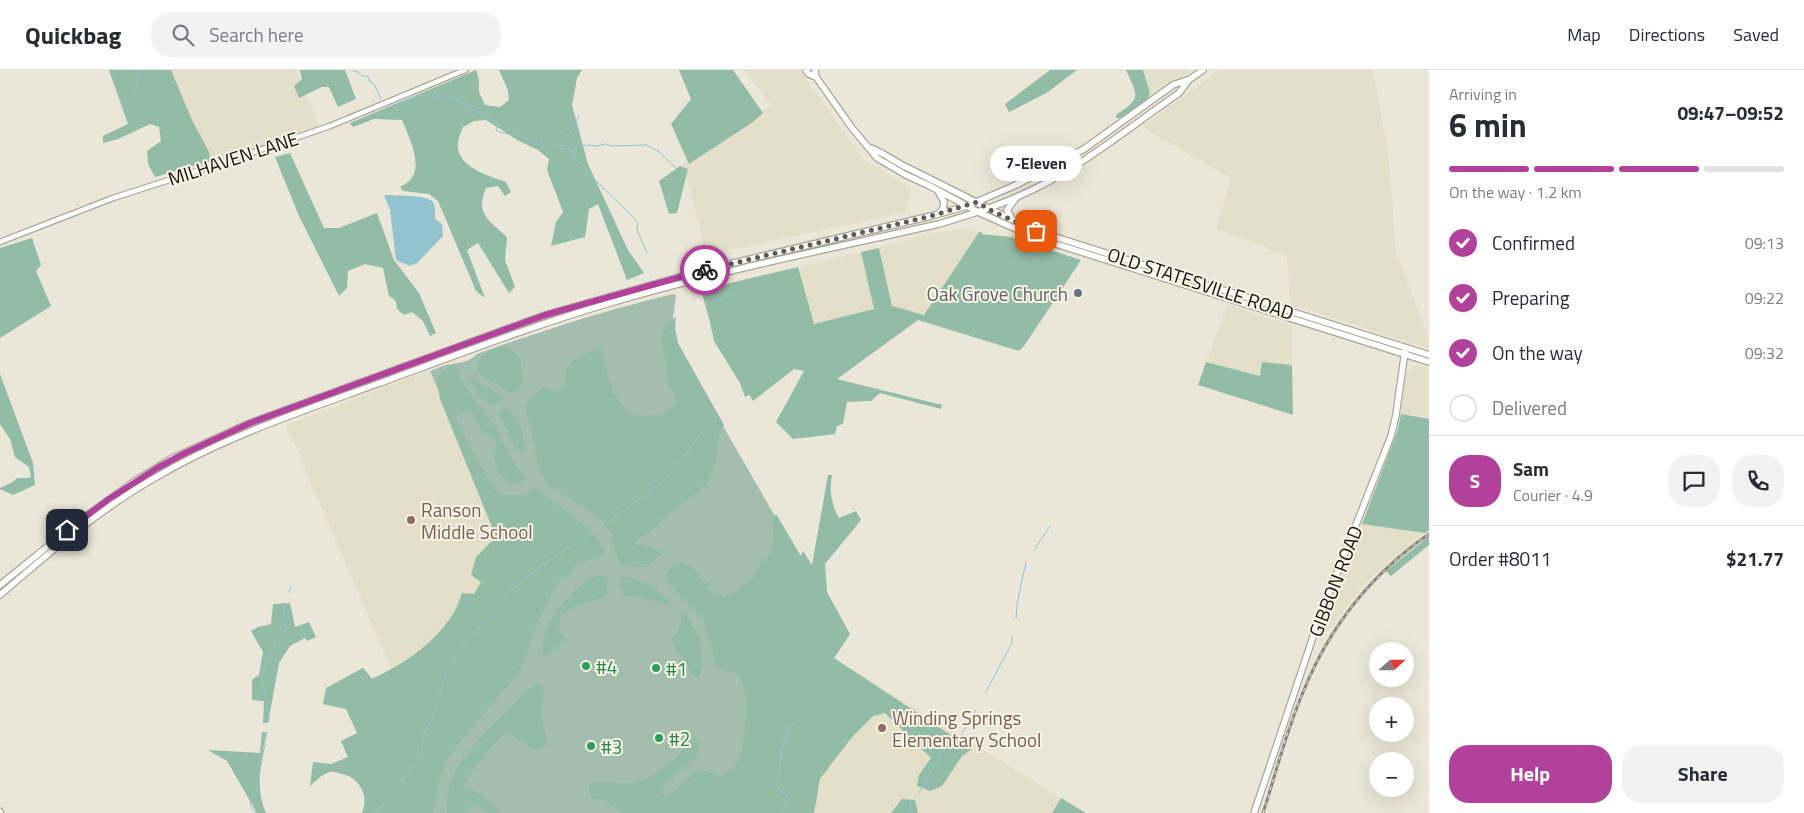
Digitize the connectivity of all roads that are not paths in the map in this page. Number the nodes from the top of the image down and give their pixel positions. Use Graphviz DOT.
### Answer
graph roads {
  1 [pos="465,70"];
  2 [pos="806,70"];
  3 [pos="815,70"];
  4 [pos="1203,70"];
  5 [pos="816,77"];
  6 [pos="1190,79"];
  7 [pos="1101,138"];
  8 [pos="1106,145"];
  9 [pos="869,147"];
  10 [pos="934,188"];
  11 [pos="1018,197"];
  12 [pos="977,202"];
  13 [pos="967,206"];
  14 [pos="987,208"];
  15 [pos="978,212"];
  16 [pos="938,214"];
  17 [pos="1016,222"];
  18 [pos="0,242"];
  19 [pos="1405,350"];
  20 [pos="1429,354"];
  21 [pos="1429,362"];
  22 [pos="0,586"];
  23 [pos="0,595"];
  24 [pos="1254,813"];
  1 -- 18 [label="street, MILHAVEN LANE"];
  2 -- 5 [label="main road"];
  3 -- 5 [label="main road"];
  4 -- 6 [label="main road"];
  5 -- 9 [label="main road, OLD STATESVILLE ROAD"];
  6 -- 7 [label="main road"];
  6 -- 8 [label="main road"];
  7 -- 8 [label="main road"];
  7 -- 12 [label="main road"];
  8 -- 11 [label="main road"];
  9 -- 10 [label="main road, OLD STATESVILLE ROAD"];
  9 -- 12 [label="main road, OLD STATESVILLE ROAD"];
  10 -- 13 [label="main road, OLD STATESVILLE ROAD"];
  10 -- 16 [label="main road"];
  11 -- 14 [label="main road"];
  11 -- 17 [label="main road"];
  12 -- 13 [label="main road"];
  12 -- 14 [label="main road, OLD STATESVILLE ROAD"];
  13 -- 15 [label="main road, OLD STATESVILLE ROAD"];
  13 -- 16 [label="main road"];
  14 -- 15 [label="main road"];
  14 -- 17 [label="main road, OLD STATESVILLE ROAD"];
  15 -- 19 [label="main road, OLD STATESVILLE ROAD"];
  15 -- 23 [label="main road"];
  16 -- 22 [label="main road"];
  17 -- 19 [label="main road, OLD STATESVILLE ROAD"];
  19 -- 20 [label="main road, OLD STATESVILLE ROAD"];
  19 -- 21 [label="main road, OLD STATESVILLE ROAD"];
  19 -- 24 [label="main road, GIBBON ROAD"];
}
